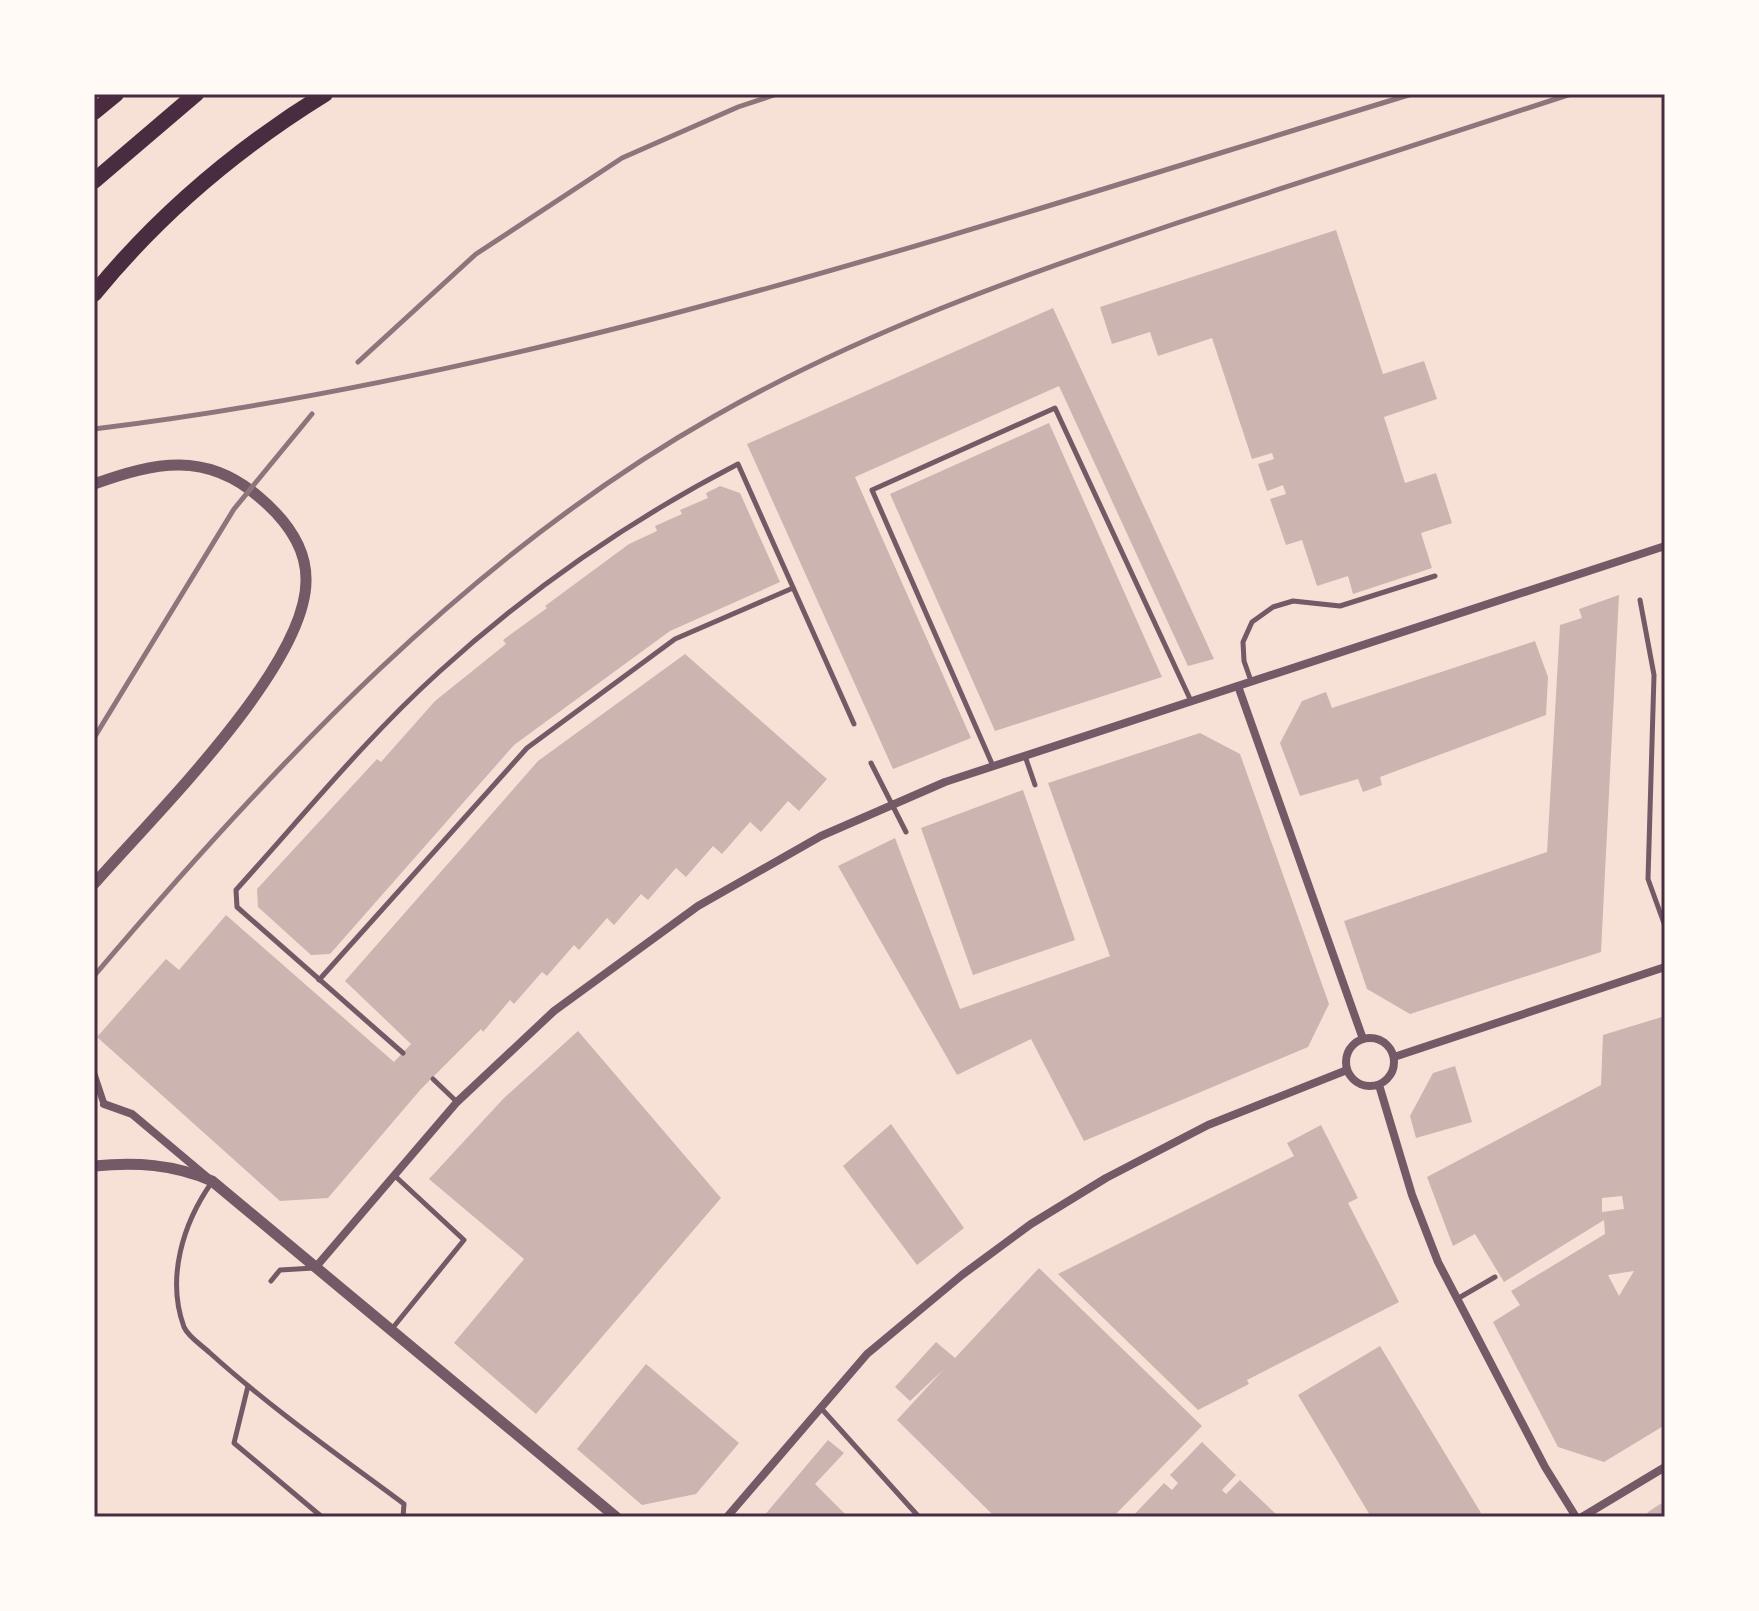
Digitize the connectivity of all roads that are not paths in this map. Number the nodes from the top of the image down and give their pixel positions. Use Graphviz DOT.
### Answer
graph roads {
  1 [pos="116,94"];
  2 [pos="196,94"];
  3 [pos="325,94"];
  4 [pos="94,112"];
  5 [pos="94,181"];
  6 [pos="94,294"];
  7 [pos="94,484"];
  8 [pos="1665,546"];
  9 [pos="1435,576"];
  10 [pos="793,588"];
  11 [pos="1640,600"];
  12 [pos="1251,682"];
  13 [pos="1238,686"];
  14 [pos="1191,701"];
  15 [pos="854,724"];
  16 [pos="1025,755"];
  17 [pos="871,763"];
  18 [pos="993,766"];
  19 [pos="1035,785"];
  20 [pos="894,803"];
  21 [pos="906,832"];
  22 [pos="94,884"];
  23 [pos="1665,926"];
  24 [pos="1665,967"];
  25 [pos="319,980"];
  26 [pos="1363,1039"];
  27 [pos="403,1053"];
  28 [pos="1394,1057"];
  29 [pos="1347,1070"];
  30 [pos="94,1074"];
  31 [pos="433,1079"];
  32 [pos="1379,1085"];
  33 [pos="457,1102"];
  34 [pos="104,1104"];
  35 [pos="94,1166"];
  36 [pos="392,1174"];
  37 [pos="212,1181"];
  38 [pos="315,1268"];
  39 [pos="1495,1277"];
  40 [pos="271,1281"];
  41 [pos="1457,1299"];
  42 [pos="391,1331"];
  43 [pos="248,1386"];
  44 [pos="820,1407"];
  45 [pos="1665,1467"];
  46 [pos="322,1517"];
  47 [pos="403,1517"];
  48 [pos="616,1517"];
  49 [pos="727,1517"];
  50 [pos="919,1517"];
  51 [pos="1579,1517"];
  1 -- 4 [label="highway"];
  2 -- 5 [label="highway"];
  3 -- 6 [label="highway"];
  7 -- 22 [label="street"];
  8 -- 12 [label="street"];
  9 -- 12 [label="lane"];
  10 -- 15 [label="lane"];
  10 -- 25 [label="lane"];
  10 -- 25 [label="lane"];
  11 -- 23 [label="lane"];
  12 -- 13 [label="street"];
  13 -- 14 [label="street"];
  13 -- 26 [label="street"];
  14 -- 16 [label="street"];
  14 -- 18 [label="lane"];
  16 -- 18 [label="street"];
  16 -- 19 [label="lane"];
  17 -- 20 [label="lane"];
  18 -- 20 [label="street"];
  20 -- 21 [label="lane"];
  20 -- 33 [label="street"];
  24 -- 28 [label="street"];
  25 -- 27 [label="lane"];
  26 -- 28 [label="street"];
  26 -- 29 [label="street"];
  28 -- 32 [label="street"];
  29 -- 32 [label="street"];
  29 -- 44 [label="street"];
  30 -- 34 [label="street"];
  31 -- 33 [label="lane"];
  32 -- 41 [label="street"];
  33 -- 36 [label="street"];
  34 -- 37 [label="street"];
  35 -- 37 [label="street"];
  36 -- 38 [label="street"];
  36 -- 42 [label="lane"];
  37 -- 38 [label="street"];
  37 -- 43 [label="lane"];
  38 -- 40 [label="lane"];
  38 -- 42 [label="street"];
  39 -- 41 [label="lane"];
  41 -- 51 [label="street"];
  42 -- 48 [label="street"];
  43 -- 46 [label="lane"];
  43 -- 47 [label="lane"];
  44 -- 49 [label="street"];
  44 -- 50 [label="lane"];
  45 -- 51 [label="street"];
}
